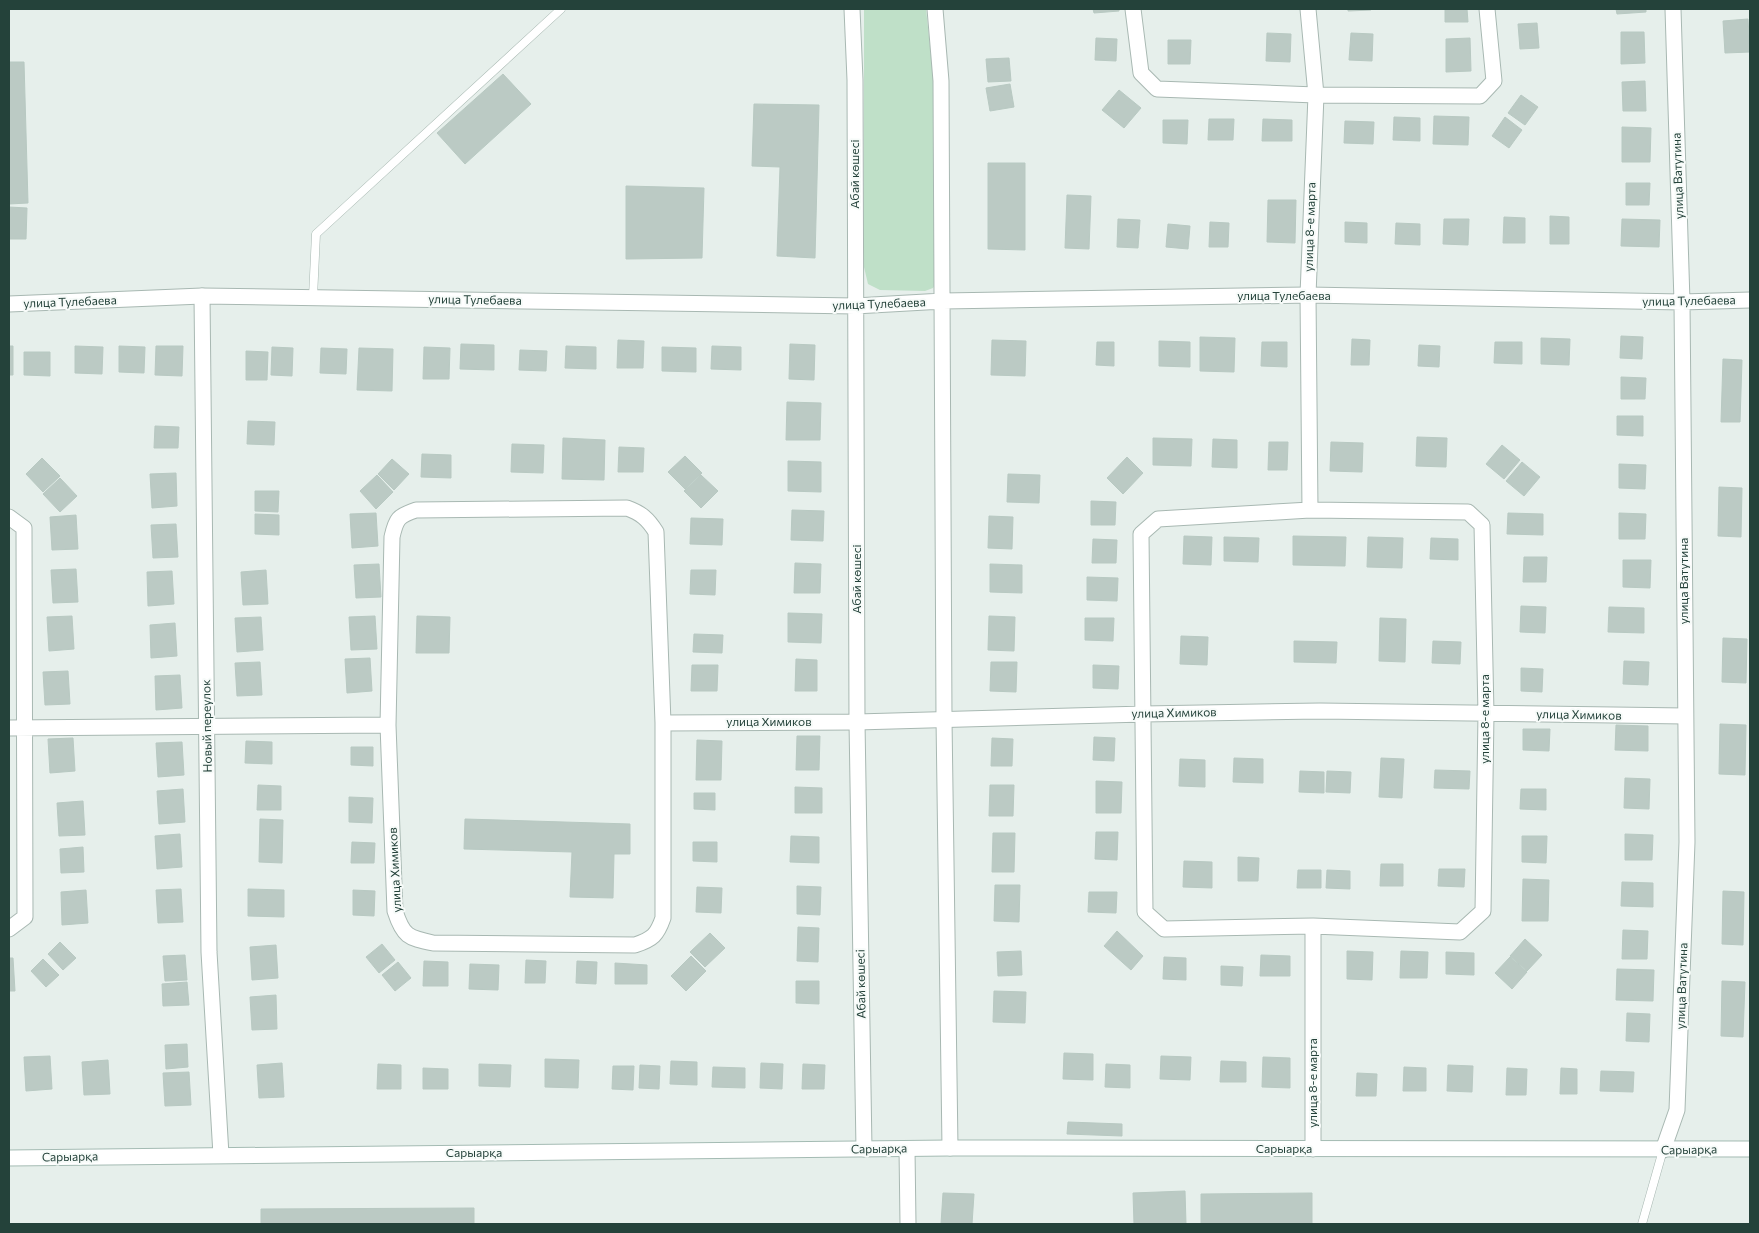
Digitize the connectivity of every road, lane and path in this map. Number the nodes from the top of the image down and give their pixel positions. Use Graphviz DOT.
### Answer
graph roads {
  1 [pos="561,9"];
  2 [pos="852,9"];
  3 [pos="934,9"];
  4 [pos="1133,9"];
  5 [pos="1308,9"];
  6 [pos="1487,9"];
  7 [pos="1673,9"];
  8 [pos="1316,95"];
  9 [pos="1308,295"];
  10 [pos="202,296"];
  11 [pos="313,297"];
  12 [pos="1750,300"];
  13 [pos="943,301"];
  14 [pos="1682,302"];
  15 [pos="9,304"];
  16 [pos="855,306"];
  17 [pos="1310,510"];
  18 [pos="9,517"];
  19 [pos="1144,714"];
  20 [pos="1486,714"];
  21 [pos="1685,716"];
  22 [pos="944,719"];
  23 [pos="857,722"];
  24 [pos="662,723"];
  25 [pos="207,725"];
  26 [pos="388,725"];
  27 [pos="9,728"];
  28 [pos="24,728"];
  29 [pos="1313,926"];
  30 [pos="9,929"];
  31 [pos="950,1148"];
  32 [pos="864,1149"];
  33 [pos="907,1149"];
  34 [pos="1313,1149"];
  35 [pos="1750,1149"];
  36 [pos="1663,1150"];
  37 [pos="221,1155"];
  38 [pos="9,1158"];
  39 [pos="908,1224"];
  40 [pos="1642,1224"];
  1 -- 11 [label="lane"];
  2 -- 16 [label="street, Абай көшесі"];
  3 -- 13 [label="street"];
  4 -- 8 [label="street"];
  5 -- 8 [label="street, улица 8-е марта"];
  6 -- 8 [label="street"];
  7 -- 14 [label="street, улица Ватутина"];
  8 -- 9 [label="street, улица 8-е марта"];
  9 -- 13 [label="street, улица Тулебаева"];
  9 -- 14 [label="street, улица Тулебаева"];
  9 -- 17 [label="street, улица 8-е марта"];
  10 -- 11 [label="street, улица Тулебаева"];
  10 -- 15 [label="street, улица Тулебаева"];
  10 -- 25 [label="street, Новый переулок"];
  11 -- 16 [label="street, улица Тулебаева"];
  12 -- 14 [label="street, улица Тулебаева"];
  13 -- 16 [label="street, улица Тулебаева"];
  13 -- 22 [label="street"];
  14 -- 21 [label="street, улица Ватутина"];
  16 -- 23 [label="street, Абай көшесі"];
  17 -- 19 [label="street, улица 8-е марта"];
  17 -- 20 [label="street, улица 8-е марта"];
  18 -- 28 [label="street"];
  19 -- 20 [label="street, улица Химиков"];
  19 -- 22 [label="street, улица Химиков"];
  19 -- 29 [label="street, улица 8-е марта"];
  20 -- 21 [label="street, улица Химиков"];
  20 -- 29 [label="street, улица 8-е марта"];
  21 -- 36 [label="street, улица Ватутина"];
  22 -- 23 [label="street, улица Химиков"];
  22 -- 31 [label="street"];
  23 -- 24 [label="street, улица Химиков"];
  23 -- 32 [label="street, Абай көшесі"];
  24 -- 26 [label="street, улица Химиков"];
  24 -- 26 [label="street, улица Химиков"];
  25 -- 26 [label="street"];
  25 -- 28 [label="street"];
  25 -- 37 [label="street, Новый переулок"];
  27 -- 28 [label="street"];
  28 -- 30 [label="street"];
  29 -- 34 [label="street, улица 8-е марта"];
  31 -- 33 [label="street, Сарыарқа"];
  31 -- 34 [label="street, Сарыарқа"];
  32 -- 33 [label="street, Сарыарқа"];
  32 -- 37 [label="street, Сарыарқа"];
  33 -- 39 [label="street"];
  34 -- 36 [label="street, Сарыарқа"];
  35 -- 36 [label="street, Сарыарқа"];
  36 -- 40 [label="lane"];
  37 -- 38 [label="street, Сарыарқа"];
}
